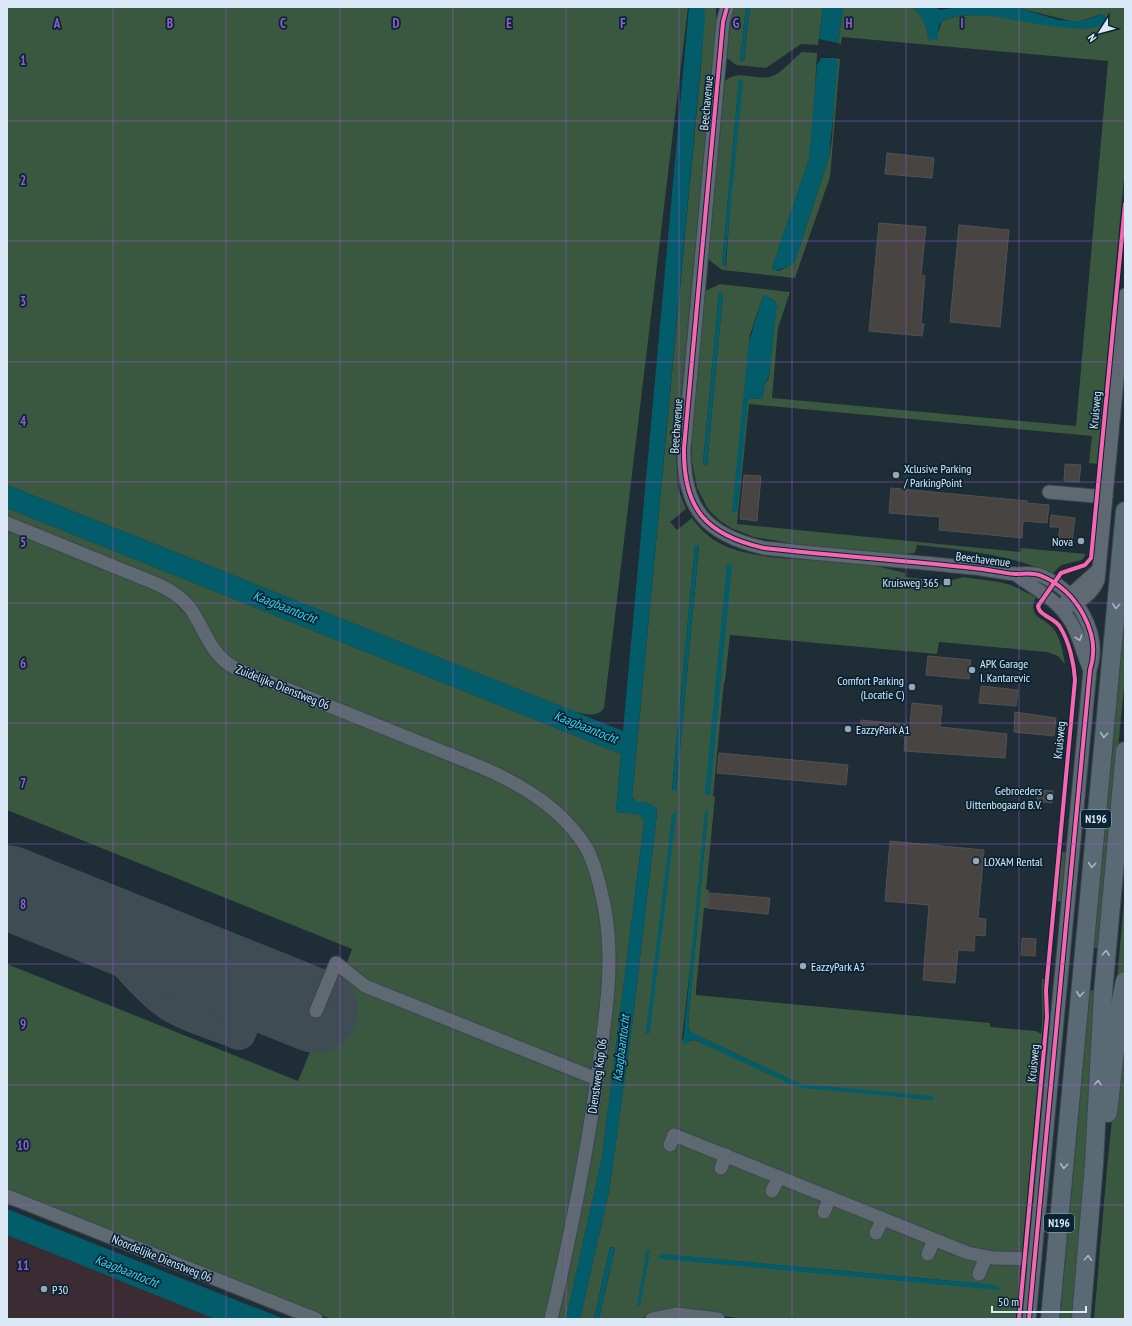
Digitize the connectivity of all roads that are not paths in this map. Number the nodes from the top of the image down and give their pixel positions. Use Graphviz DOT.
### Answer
graph roads {
  1 [pos="720,7"];
  2 [pos="727,7"];
  3 [pos="723,22"];
  4 [pos="1125,295"];
  5 [pos="1049,492"];
  6 [pos="1106,497"];
  7 [pos="1125,511"];
  8 [pos="7,523"];
  9 [pos="1015,574"];
  10 [pos="1073,600"];
  11 [pos="1062,609"];
  12 [pos="1090,670"];
  13 [pos="1125,751"];
  14 [pos="1119,815"];
  15 [pos="577,835"];
  16 [pos="1125,842"];
  17 [pos="1125,981"];
  18 [pos="316,1011"];
  19 [pos="597,1079"];
  20 [pos="670,1145"];
  21 [pos="726,1155"];
  22 [pos="1094,1164"];
  23 [pos="721,1168"];
  24 [pos="779,1177"];
  25 [pos="772,1191"];
  26 [pos="7,1196"];
  27 [pos="830,1198"];
  28 [pos="824,1212"];
  29 [pos="882,1219"];
  30 [pos="876,1233"];
  31 [pos="934,1240"];
  32 [pos="928,1254"];
  33 [pos="986,1257"];
  34 [pos="1035,1259"];
  35 [pos="979,1274"];
  36 [pos="316,1319"];
  37 [pos="551,1319"];
  38 [pos="652,1319"];
  39 [pos="718,1319"];
  40 [pos="1029,1319"];
  41 [pos="1050,1319"];
  42 [pos="1081,1319"];
  1 -- 3 [label="street, Beechavenue"];
  2 -- 3 [label="street, Beechavenue"];
  3 -- 9 [label="street, Beechavenue"];
  4 -- 6 [label="street, Kruisweg"];
  5 -- 6 [label="street"];
  6 -- 10 [label="street, Kruisweg"];
  7 -- 41 [label="highway, N196, one-way"];
  8 -- 15 [label="street, Zuidelijke Dienstweg 06"];
  9 -- 10 [label="street, Beechavenue"];
  9 -- 11 [label="street, Beechavenue"];
  10 -- 11 [label="street"];
  10 -- 12 [label="street, Kruisweg"];
  11 -- 12 [label="street, Kruisweg, one-way"];
  12 -- 34 [label="street, Kruisweg"];
  13 -- 14 [label="highway, N196"];
  14 -- 16 [label="highway"];
  22 -- 14 [label="highway, N196, one-way"];
  15 -- 19 [label="street, Dienstweg Kop 06"];
  17 -- 22 [label="highway"];
  18 -- 19 [label="street"];
  19 -- 37 [label="street, Dienstweg Kop 06"];
  20 -- 21 [label="street"];
  21 -- 23 [label="street"];
  21 -- 24 [label="street"];
  42 -- 22 [label="highway, N196, one-way"];
  24 -- 25 [label="street"];
  24 -- 27 [label="street"];
  26 -- 36 [label="street, Noordelijke Dienstweg 06"];
  27 -- 28 [label="street"];
  27 -- 29 [label="street"];
  29 -- 30 [label="street"];
  29 -- 31 [label="street"];
  31 -- 32 [label="street"];
  31 -- 33 [label="street"];
  33 -- 34 [label="street"];
  33 -- 35 [label="street"];
  34 -- 40 [label="street, Kruisweg"];
  38 -- 39 [label="street"];
}
